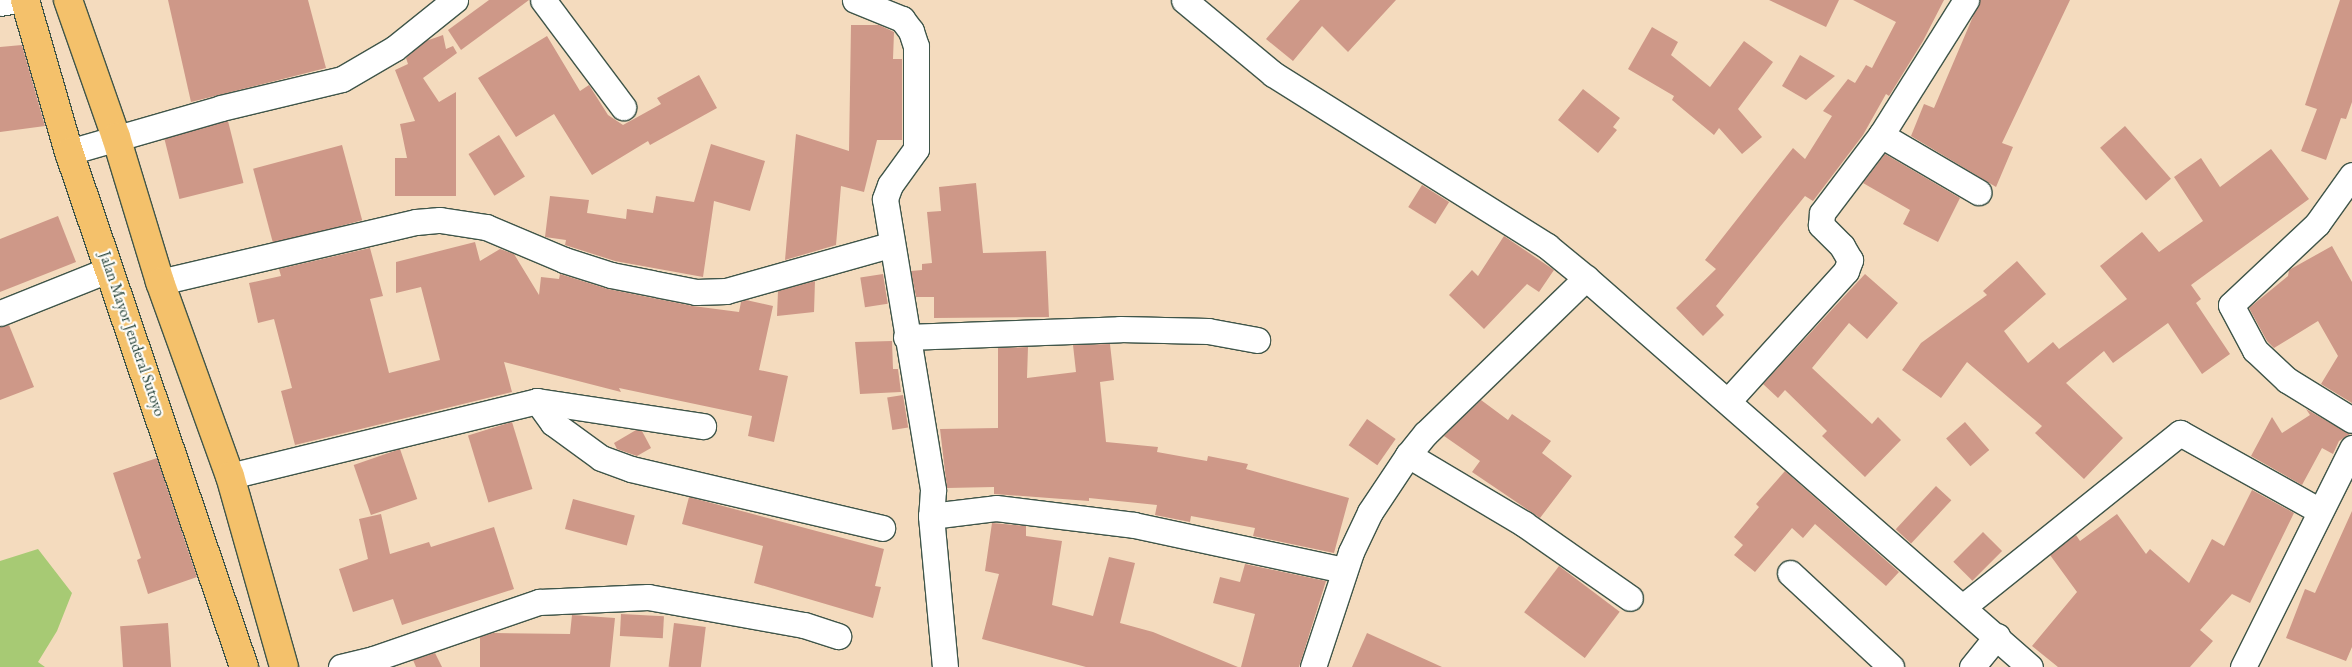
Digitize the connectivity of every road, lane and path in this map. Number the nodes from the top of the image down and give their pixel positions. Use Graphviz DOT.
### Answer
graph roads {
  1 [pos="17,0"];
  2 [pos="25,0"];
  3 [pos="68,0"];
  4 [pos="455,0"];
  5 [pos="543,0"];
  6 [pos="855,0"];
  7 [pos="1184,0"];
  8 [pos="1966,0"];
  9 [pos="0,3"];
  10 [pos="624,107"];
  11 [pos="1881,135"];
  12 [pos="116,137"];
  13 [pos="70,152"];
  14 [pos="2350,185"];
  15 [pos="1978,192"];
  16 [pos="890,245"];
  17 [pos="110,269"];
  18 [pos="160,282"];
  19 [pos="1580,282"];
  20 [pos="0,313"];
  21 [pos="906,337"];
  22 [pos="1257,340"];
  23 [pos="1729,400"];
  24 [pos="537,401"];
  25 [pos="2352,420"];
  26 [pos="703,426"];
  27 [pos="2352,448"];
  28 [pos="1408,455"];
  29 [pos="230,476"];
  30 [pos="2320,511"];
  31 [pos="931,516"];
  32 [pos="882,528"];
  33 [pos="1344,570"];
  34 [pos="1790,573"];
  35 [pos="1630,598"];
  36 [pos="1964,606"];
  37 [pos="838,636"];
  38 [pos="1992,641"];
  39 [pos="244,667"];
  40 [pos="284,667"];
  41 [pos="341,667"];
  42 [pos="945,667"];
  43 [pos="1313,667"];
  44 [pos="1892,667"];
  45 [pos="1972,667"];
  46 [pos="2030,667"];
  47 [pos="2243,667"];
  1 -- 9 [label="street"];
  2 -- 13 [label="main road, Jalan Mayor Jenderal Sutoyo"];
  3 -- 12 [label="main road"];
  4 -- 12 [label="street"];
  5 -- 10 [label="street"];
  6 -- 16 [label="street"];
  7 -- 19 [label="street"];
  8 -- 11 [label="street"];
  11 -- 15 [label="street"];
  11 -- 23 [label="street"];
  12 -- 13 [label="street"];
  12 -- 18 [label="main road"];
  13 -- 17 [label="main road, Jalan Mayor Jenderal Sutoyo"];
  14 -- 25 [label="street"];
  16 -- 18 [label="street"];
  16 -- 21 [label="street"];
  17 -- 20 [label="street"];
  17 -- 39 [label="main road, Jalan Mayor Jenderal Sutoyo"];
  18 -- 29 [label="main road"];
  19 -- 23 [label="street"];
  19 -- 28 [label="street"];
  21 -- 22 [label="street"];
  21 -- 31 [label="street"];
  23 -- 36 [label="street"];
  24 -- 26 [label="street"];
  24 -- 29 [label="street"];
  24 -- 32 [label="street"];
  27 -- 30 [label="street"];
  28 -- 33 [label="street"];
  28 -- 35 [label="street"];
  29 -- 40 [label="main road"];
  30 -- 36 [label="street"];
  30 -- 47 [label="street"];
  31 -- 33 [label="street"];
  31 -- 42 [label="street"];
  33 -- 43 [label="street"];
  34 -- 44 [label="street"];
  36 -- 38 [label="street"];
  37 -- 41 [label="street"];
  38 -- 45 [label="street"];
  38 -- 46 [label="street"];
}
